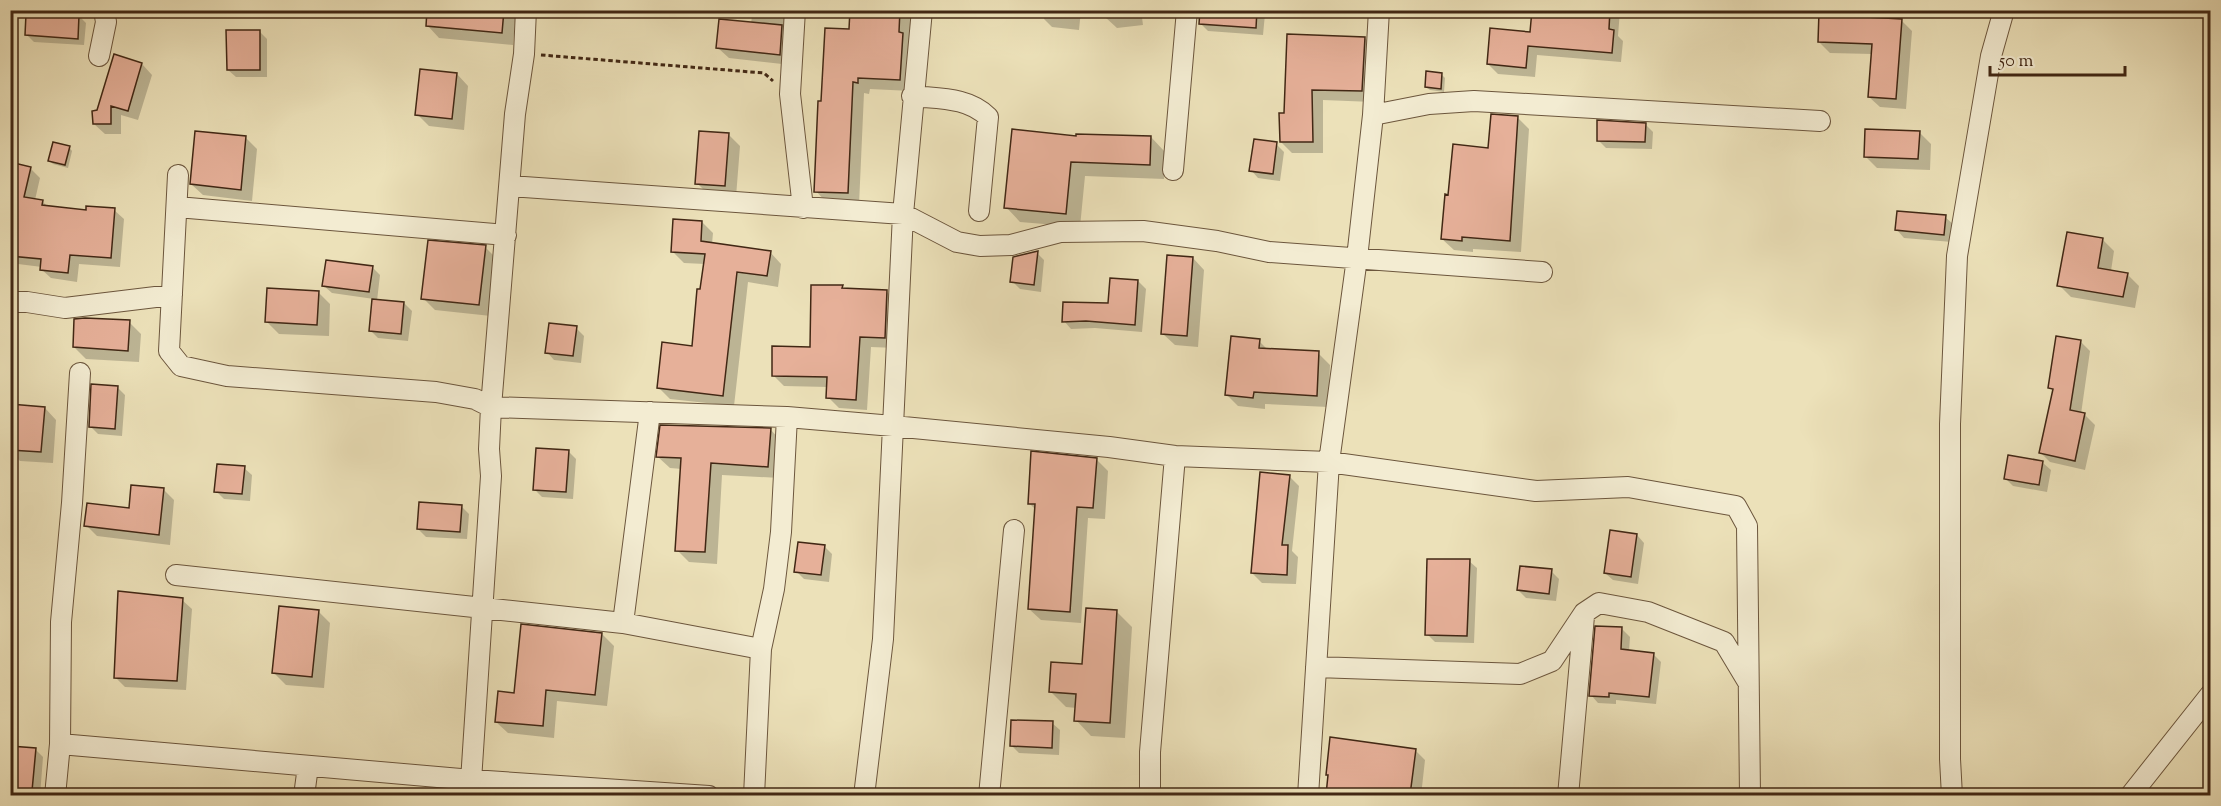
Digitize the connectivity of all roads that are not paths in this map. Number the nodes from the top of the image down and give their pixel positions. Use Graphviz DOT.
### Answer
graph roads {
  1 [pos="104,10"];
  2 [pos="526,10"];
  3 [pos="795,10"];
  4 [pos="922,10"];
  5 [pos="1187,10"];
  6 [pos="1379,10"];
  7 [pos="2004,10"];
  8 [pos="99,56"];
  9 [pos="912,96"];
  10 [pos="1373,115"];
  11 [pos="1820,121"];
  12 [pos="1173,170"];
  13 [pos="178,175"];
  14 [pos="510,186"];
  15 [pos="177,207"];
  16 [pos="803,207"];
  17 [pos="979,211"];
  18 [pos="903,214"];
  19 [pos="506,235"];
  20 [pos="1357,258"];
  21 [pos="1542,272"];
  22 [pos="172,295"];
  23 [pos="10,302"];
  24 [pos="80,373"];
  25 [pos="492,407"];
  26 [pos="650,412"];
  27 [pos="787,417"];
  28 [pos="893,426"];
  29 [pos="1175,456"];
  30 [pos="1329,462"];
  31 [pos="1014,530"];
  32 [pos="176,575"];
  33 [pos="484,609"];
  34 [pos="1584,613"];
  35 [pos="623,623"];
  36 [pos="761,649"];
  37 [pos="1316,667"];
  38 [pos="1748,682"];
  39 [pos="2211,695"];
  40 [pos="60,744"];
  41 [pos="308,766"];
  42 [pos="471,788"];
  43 [pos="55,795"];
  44 [pos="304,795"];
  45 [pos="709,795"];
  46 [pos="754,795"];
  47 [pos="864,795"];
  48 [pos="988,795"];
  49 [pos="1150,795"];
  50 [pos="1308,795"];
  51 [pos="1568,795"];
  52 [pos="1750,795"];
  53 [pos="1952,795"];
  54 [pos="2130,795"];
  1 -- 8 [label="street"];
  2 -- 14 [label="street"];
  3 -- 16 [label="street"];
  4 -- 9 [label="street"];
  5 -- 12 [label="street"];
  6 -- 10 [label="street"];
  7 -- 53 [label="street"];
  9 -- 17 [label="street"];
  9 -- 18 [label="street"];
  10 -- 11 [label="street"];
  10 -- 20 [label="street"];
  13 -- 15 [label="street"];
  14 -- 16 [label="street"];
  14 -- 19 [label="street"];
  15 -- 19 [label="street"];
  15 -- 22 [label="street"];
  16 -- 18 [label="street"];
  18 -- 20 [label="street"];
  18 -- 28 [label="street"];
  19 -- 25 [label="street"];
  20 -- 21 [label="street"];
  20 -- 30 [label="street"];
  22 -- 23 [label="street"];
  22 -- 25 [label="street"];
  24 -- 40 [label="street"];
  25 -- 26 [label="street"];
  25 -- 33 [label="street"];
  26 -- 27 [label="street"];
  26 -- 35 [label="street"];
  27 -- 28 [label="street"];
  27 -- 36 [label="street"];
  28 -- 29 [label="street"];
  28 -- 47 [label="street"];
  29 -- 30 [label="street"];
  29 -- 49 [label="street"];
  30 -- 37 [label="street"];
  30 -- 38 [label="street"];
  31 -- 48 [label="street"];
  32 -- 33 [label="street"];
  33 -- 35 [label="street"];
  33 -- 42 [label="street"];
  34 -- 37 [label="street"];
  34 -- 38 [label="street"];
  34 -- 51 [label="street"];
  35 -- 36 [label="street"];
  36 -- 46 [label="street"];
  37 -- 50 [label="street"];
  38 -- 52 [label="street"];
  39 -- 54 [label="street"];
  40 -- 41 [label="street"];
  40 -- 43 [label="street"];
  41 -- 42 [label="street"];
  41 -- 44 [label="street"];
  42 -- 45 [label="street"];
}
